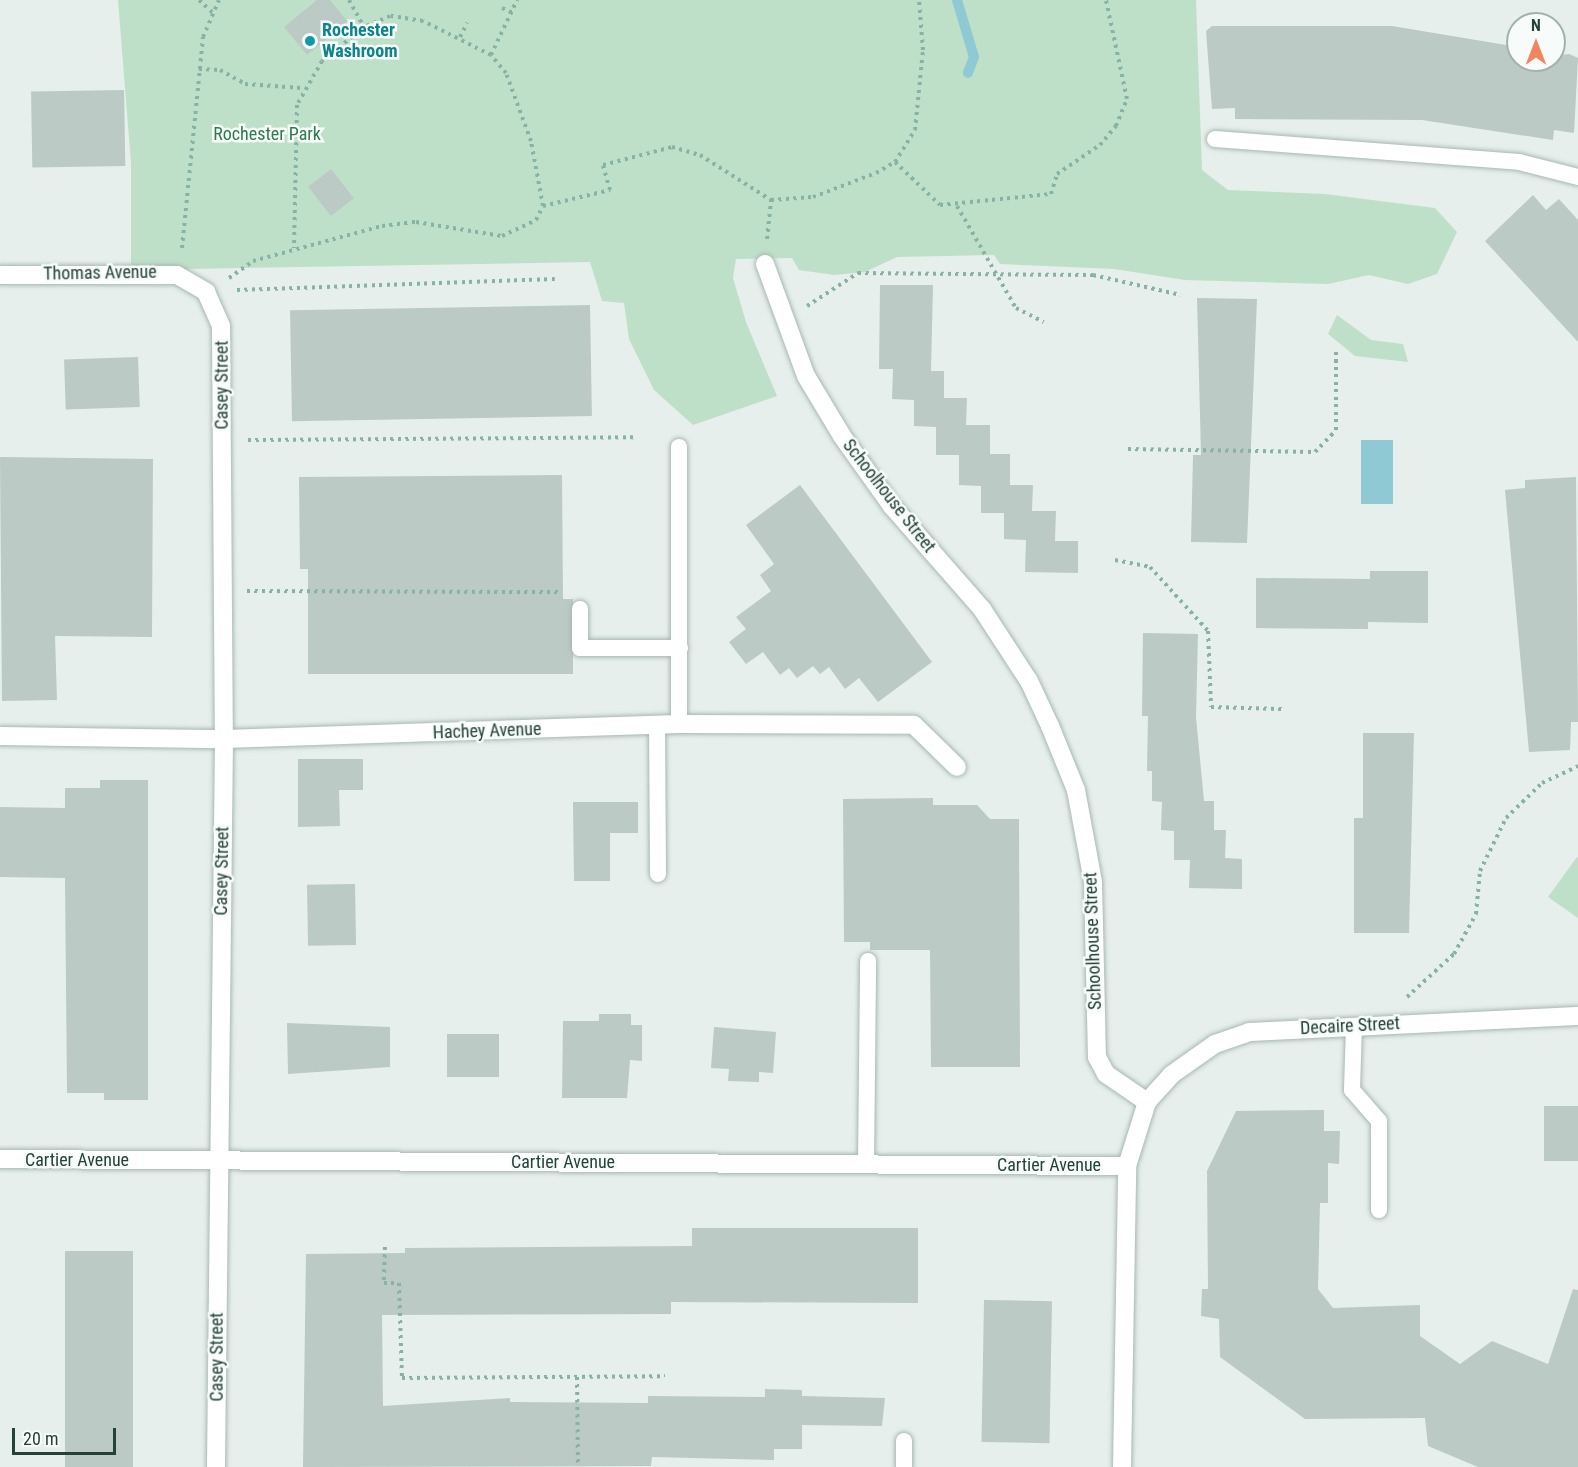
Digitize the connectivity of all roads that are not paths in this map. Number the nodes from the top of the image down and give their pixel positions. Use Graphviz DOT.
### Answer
graph roads {
  1 [pos="1215,140"];
  2 [pos="1578,177"];
  3 [pos="765,264"];
  4 [pos="0,275"];
  5 [pos="197,284"];
  6 [pos="679,447"];
  7 [pos="580,609"];
  8 [pos="680,648"];
  9 [pos="679,724"];
  10 [pos="657,725"];
  11 [pos="0,736"];
  12 [pos="224,739"];
  13 [pos="957,767"];
  14 [pos="658,874"];
  15 [pos="868,961"];
  16 [pos="1578,1016"];
  17 [pos="1354,1026"];
  18 [pos="1147,1102"];
  19 [pos="0,1159"];
  20 [pos="217,1160"];
  21 [pos="866,1164"];
  22 [pos="1127,1166"];
  23 [pos="1378,1210"];
  24 [pos="904,1441"];
  25 [pos="216,1467"];
  26 [pos="904,1467"];
  27 [pos="1122,1467"];
  1 -- 2 [label="lane"];
  3 -- 18 [label="street, Schoolhouse Street"];
  4 -- 5 [label="street, Thomas Avenue"];
  5 -- 12 [label="street, Casey Street"];
  6 -- 8 [label="lane"];
  7 -- 8 [label="lane"];
  8 -- 9 [label="lane"];
  9 -- 10 [label="street, Hachey Avenue"];
  9 -- 13 [label="street, Hachey Avenue"];
  10 -- 12 [label="street, Hachey Avenue"];
  10 -- 14 [label="lane"];
  11 -- 12 [label="street, Hachey Avenue"];
  12 -- 20 [label="street, Casey Street"];
  15 -- 21 [label="lane"];
  16 -- 17 [label="street, Decaire Street"];
  17 -- 18 [label="street, Decaire Street"];
  17 -- 23 [label="lane"];
  18 -- 22 [label="street"];
  19 -- 20 [label="street, Cartier Avenue"];
  20 -- 21 [label="street, Cartier Avenue"];
  20 -- 25 [label="street, Casey Street"];
  21 -- 22 [label="street, Cartier Avenue"];
  22 -- 27 [label="street"];
  24 -- 26 [label="lane"];
}
